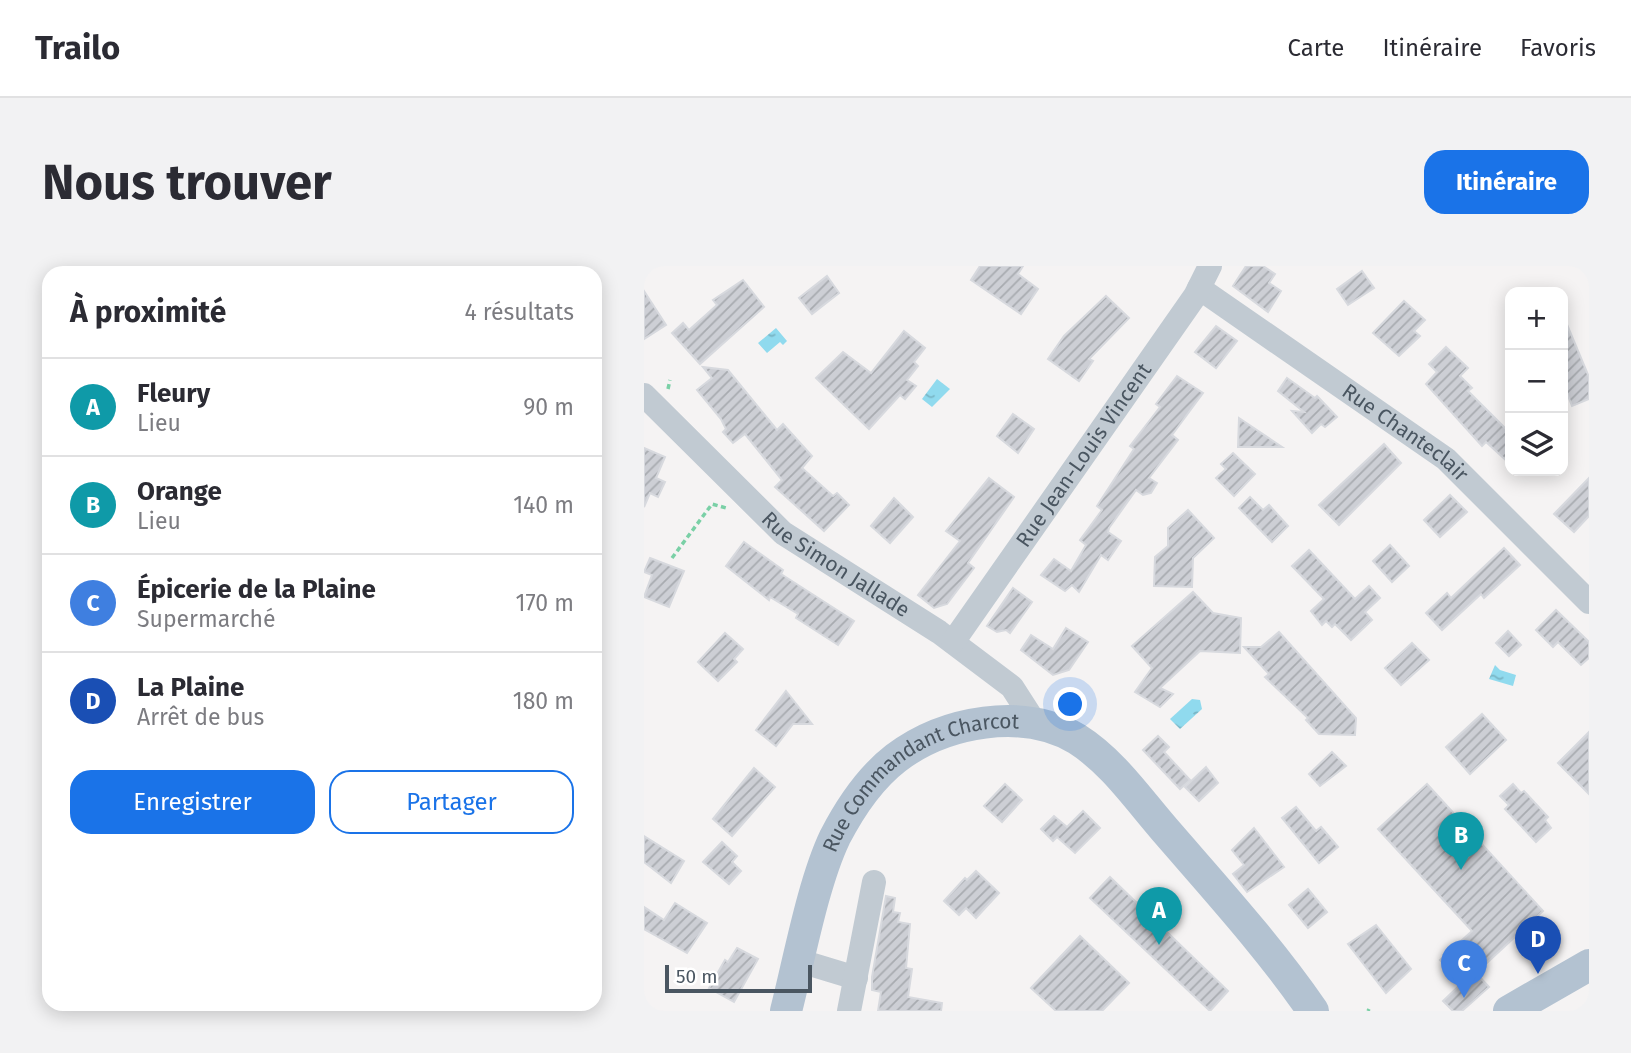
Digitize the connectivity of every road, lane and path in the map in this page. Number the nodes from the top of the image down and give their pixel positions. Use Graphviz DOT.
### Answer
graph roads {
  1 [pos="1204,277"];
  2 [pos="644,395"];
  3 [pos="729,509"];
  4 [pos="671,558"];
  5 [pos="1589,602"];
  6 [pos="953,642"];
  7 [pos="1029,722"];
  8 [pos="874,882"];
  9 [pos="800,961"];
  10 [pos="1587,971"];
  11 [pos="1287,973"];
  12 [pos="856,978"];
  13 [pos="786,1011"];
  14 [pos="849,1011"];
  15 [pos="1313,1011"];
  16 [pos="1334,1011"];
  17 [pos="1510,1011"];
  1 -- 5 [label="street, Rue Chanteclair"];
  1 -- 6 [label="street, Rue Jean-Louis Vincent"];
  2 -- 6 [label="street, Rue Simon Jallade"];
  3 -- 4 [label="path"];
  6 -- 7 [label="street, Rue Simon Jallade"];
  7 -- 9 [label="main road, Rue Commandant Charcot"];
  7 -- 11 [label="main road, Rue Commandant Charcot"];
  8 -- 12 [label="street"];
  9 -- 12 [label="street"];
  9 -- 13 [label="main road, Rue Commandant Charcot"];
  10 -- 17 [label="main road"];
  11 -- 15 [label="main road, Rue Commandant Charcot"];
  11 -- 16 [label="main road, Rue Commandant Charcot"];
  12 -- 14 [label="street"];
}
